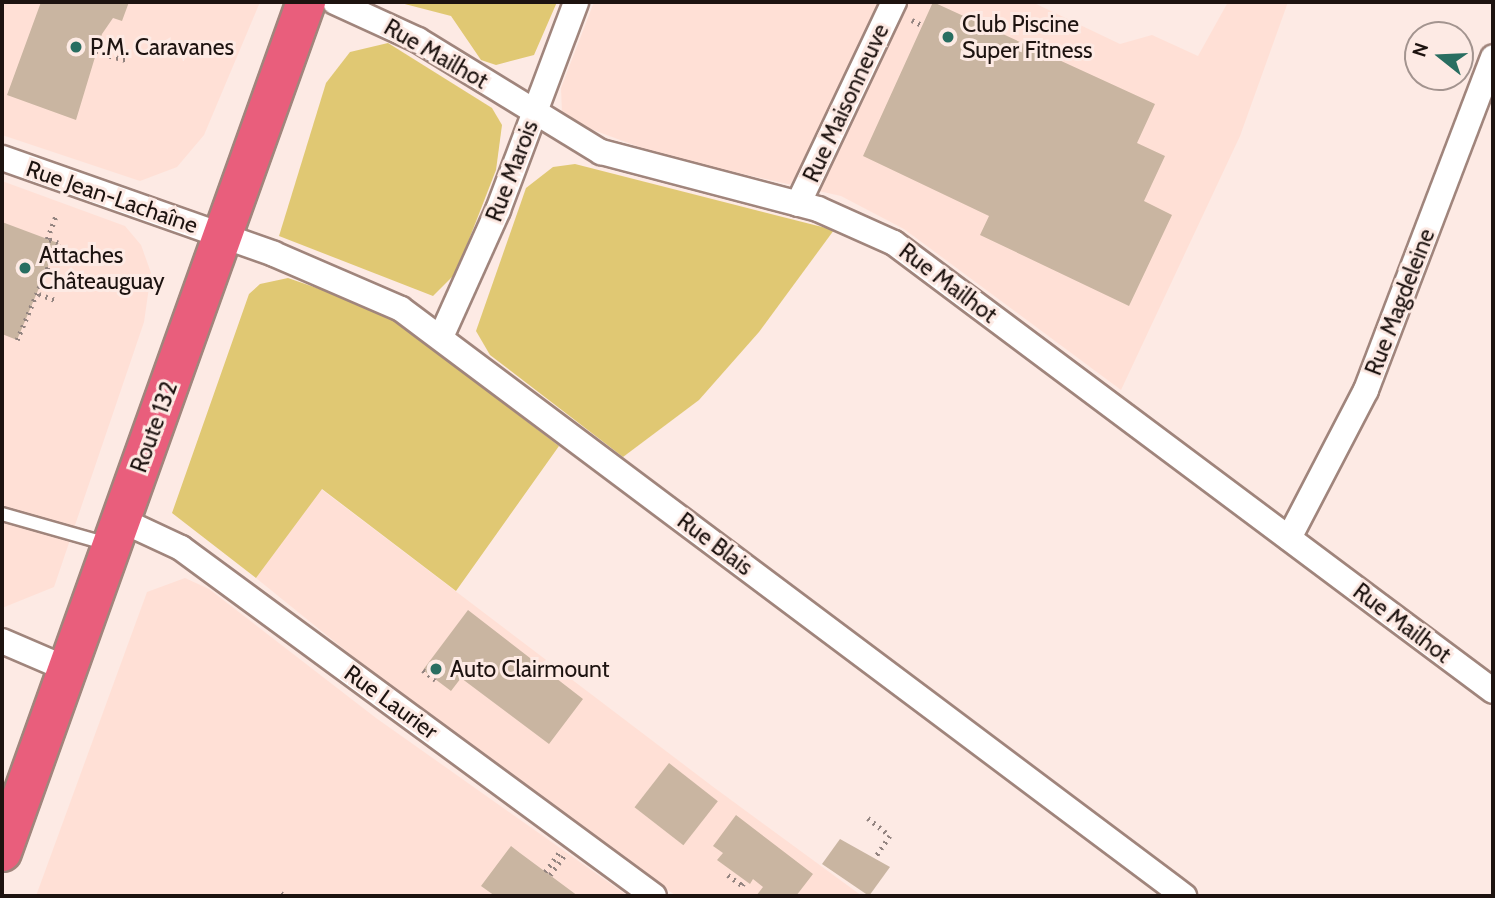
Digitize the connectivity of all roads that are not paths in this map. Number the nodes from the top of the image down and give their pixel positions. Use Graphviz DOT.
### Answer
graph roads {
  1 [pos="306,2"];
  2 [pos="335,2"];
  3 [pos="576,2"];
  4 [pos="902,10"];
  5 [pos="1493,57"];
  6 [pos="534,114"];
  7 [pos="2,158"];
  8 [pos="798,204"];
  9 [pos="222,236"];
  10 [pos="441,337"];
  11 [pos="2,514"];
  12 [pos="116,533"];
  13 [pos="1289,538"];
  14 [pos="2,641"];
  15 [pos="67,669"];
  16 [pos="1493,691"];
  17 [pos="2,852"];
  18 [pos="654,896"];
  19 [pos="1184,896"];
  1 -- 9 [label="highway, Route 132"];
  2 -- 6 [label="street, Rue Mailhot"];
  3 -- 6 [label="street, Rue Marois"];
  4 -- 8 [label="street, Rue Maisonneuve"];
  5 -- 13 [label="street, Rue Magdeleine"];
  6 -- 8 [label="street, Rue Mailhot"];
  6 -- 10 [label="street, Rue Marois"];
  7 -- 9 [label="street, Rue Jean-Lachaîne"];
  8 -- 13 [label="street, Rue Mailhot"];
  9 -- 10 [label="street, Rue Blais"];
  9 -- 12 [label="highway, Route 132"];
  10 -- 19 [label="street, Rue Blais"];
  11 -- 12 [label="lane"];
  12 -- 15 [label="highway, Route 132"];
  12 -- 18 [label="street, Rue Laurier"];
  13 -- 16 [label="street, Rue Mailhot"];
  14 -- 15 [label="street"];
  15 -- 17 [label="highway, Route 132"];
}
